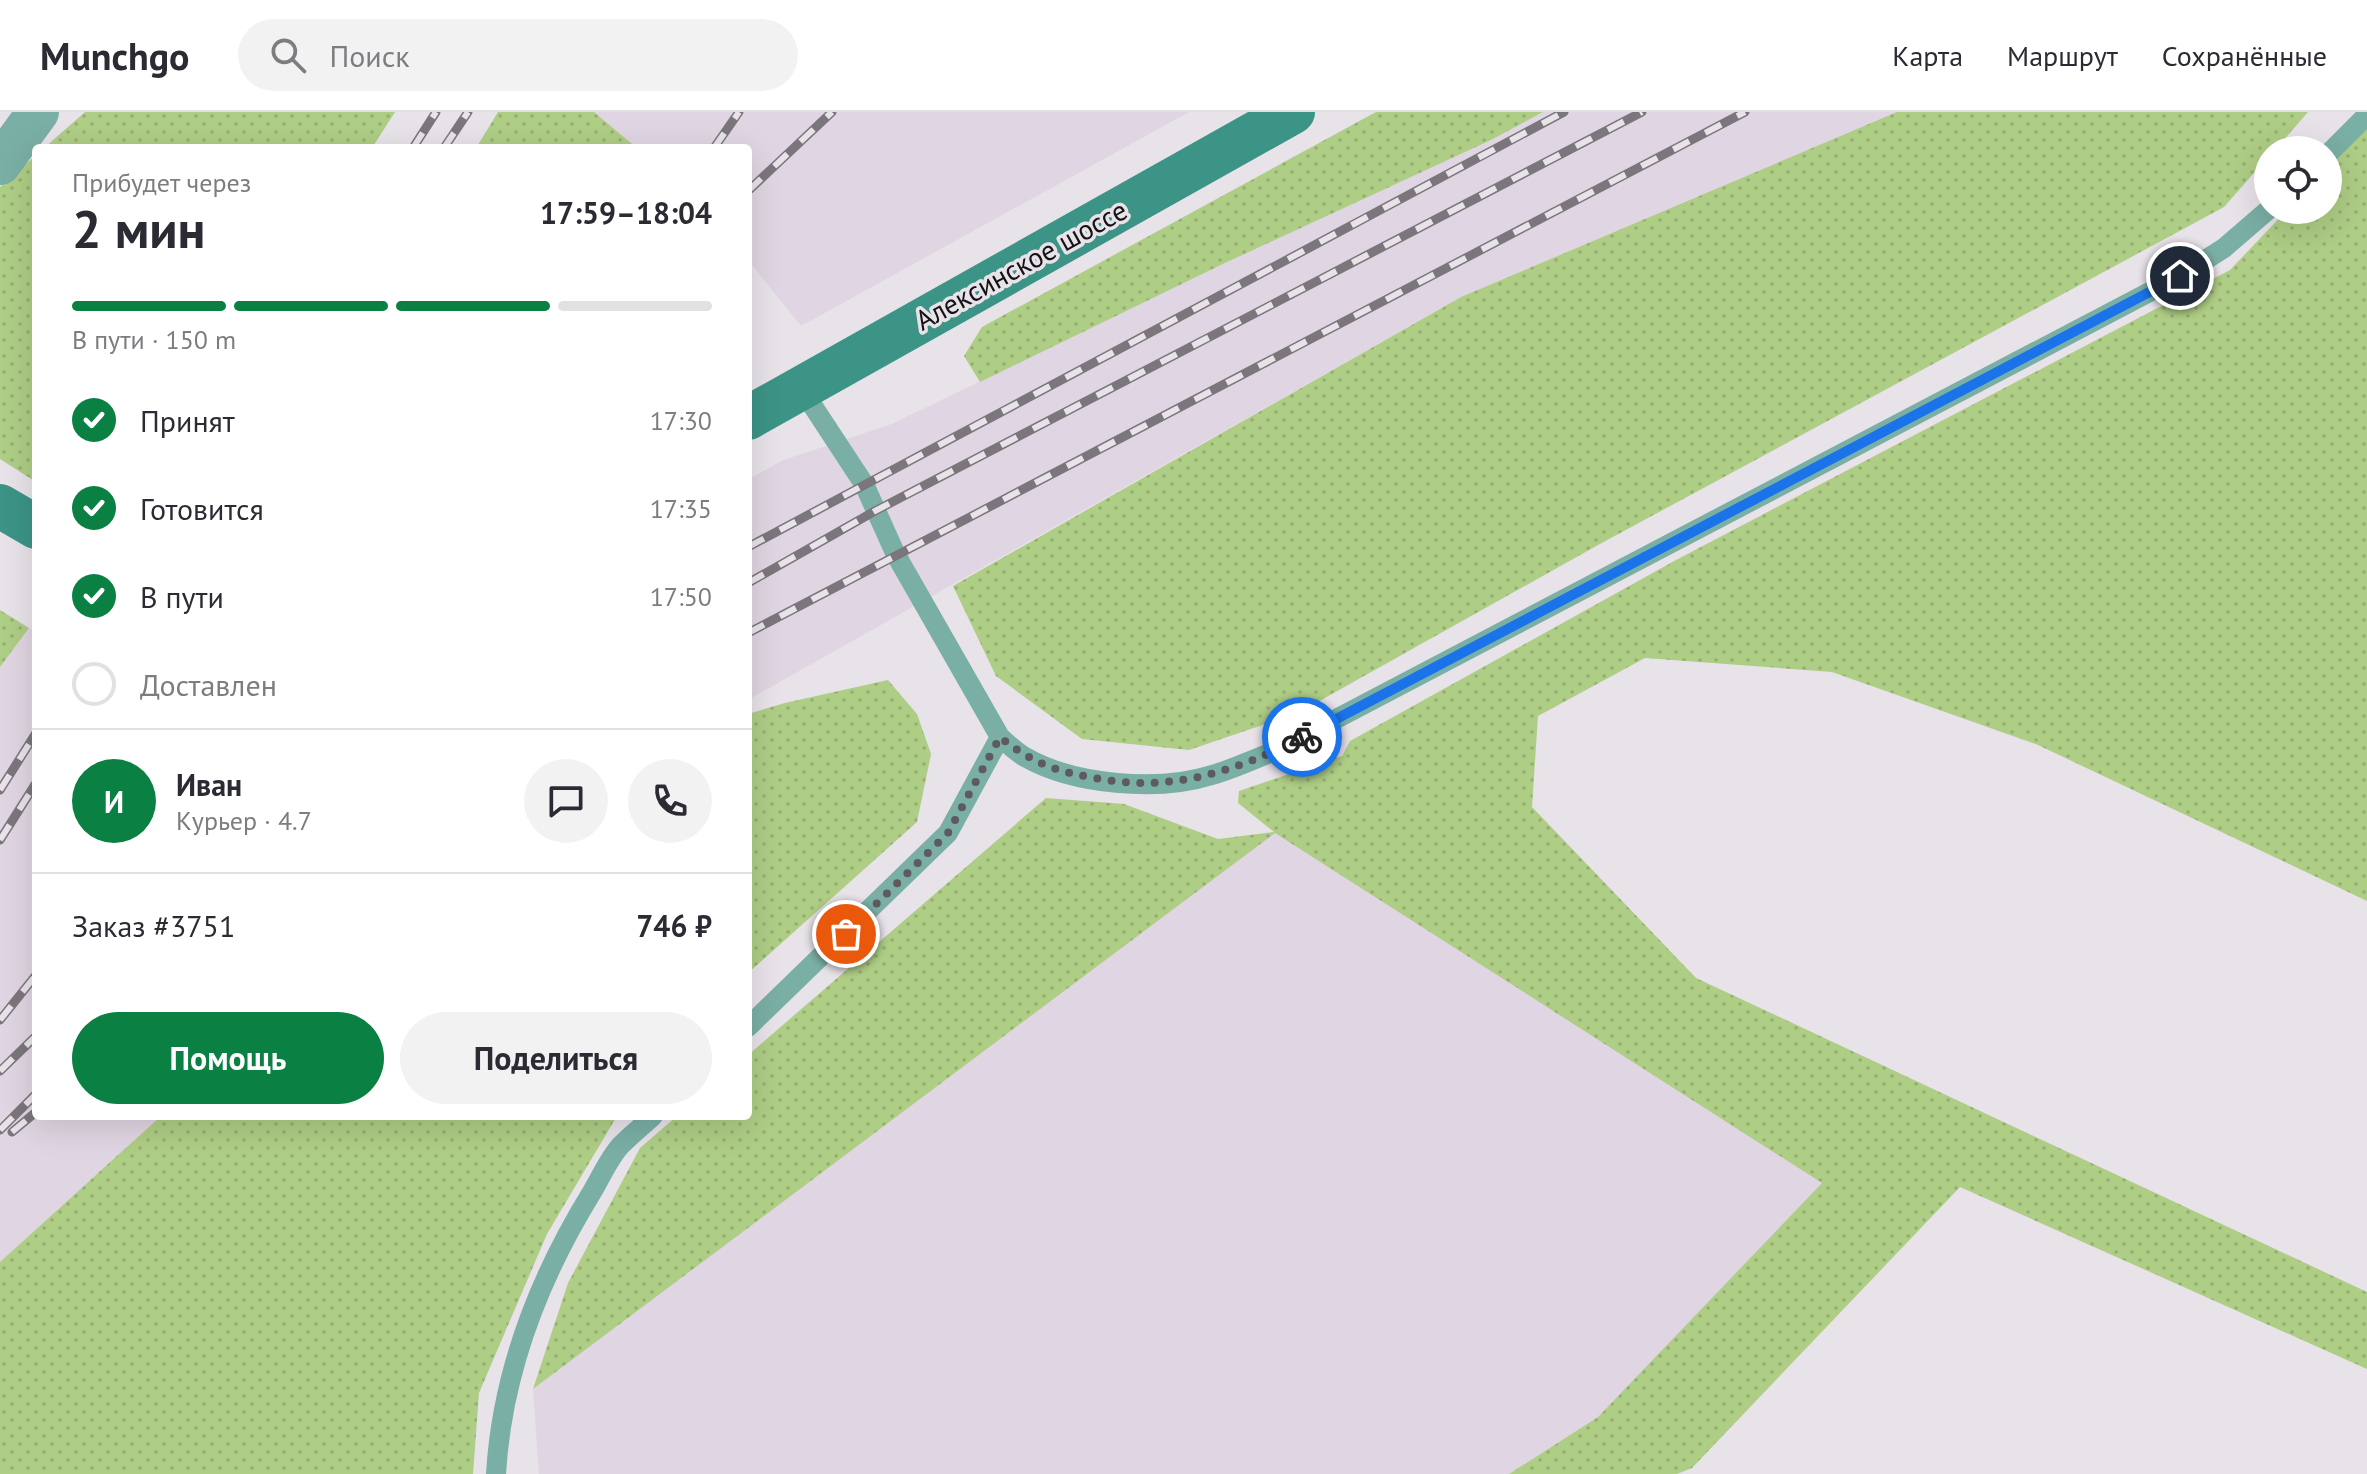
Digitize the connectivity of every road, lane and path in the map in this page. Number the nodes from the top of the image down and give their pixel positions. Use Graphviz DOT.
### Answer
graph roads {
  1 [pos="38,112"];
  2 [pos="1293,112"];
  3 [pos="2367,115"];
  4 [pos="2342,140"];
  5 [pos="0,164"];
  6 [pos="2254,222"];
  7 [pos="801,388"];
  8 [pos="752,416"];
  9 [pos="0,506"];
  10 [pos="32,525"];
  11 [pos="1000,737"];
  12 [pos="752,1023"];
  13 [pos="649,1120"];
  14 [pos="496,1474"];
  1 -- 5 [label="street"];
  2 -- 7 [label="main road, Алексинское шоссе"];
  3 -- 4 [label="lane"];
  6 -- 11 [label="lane"];
  7 -- 8 [label="main road, Алексинское шоссе"];
  7 -- 11 [label="lane"];
  9 -- 10 [label="main road"];
  11 -- 12 [label="lane"];
  13 -- 14 [label="lane"];
}
